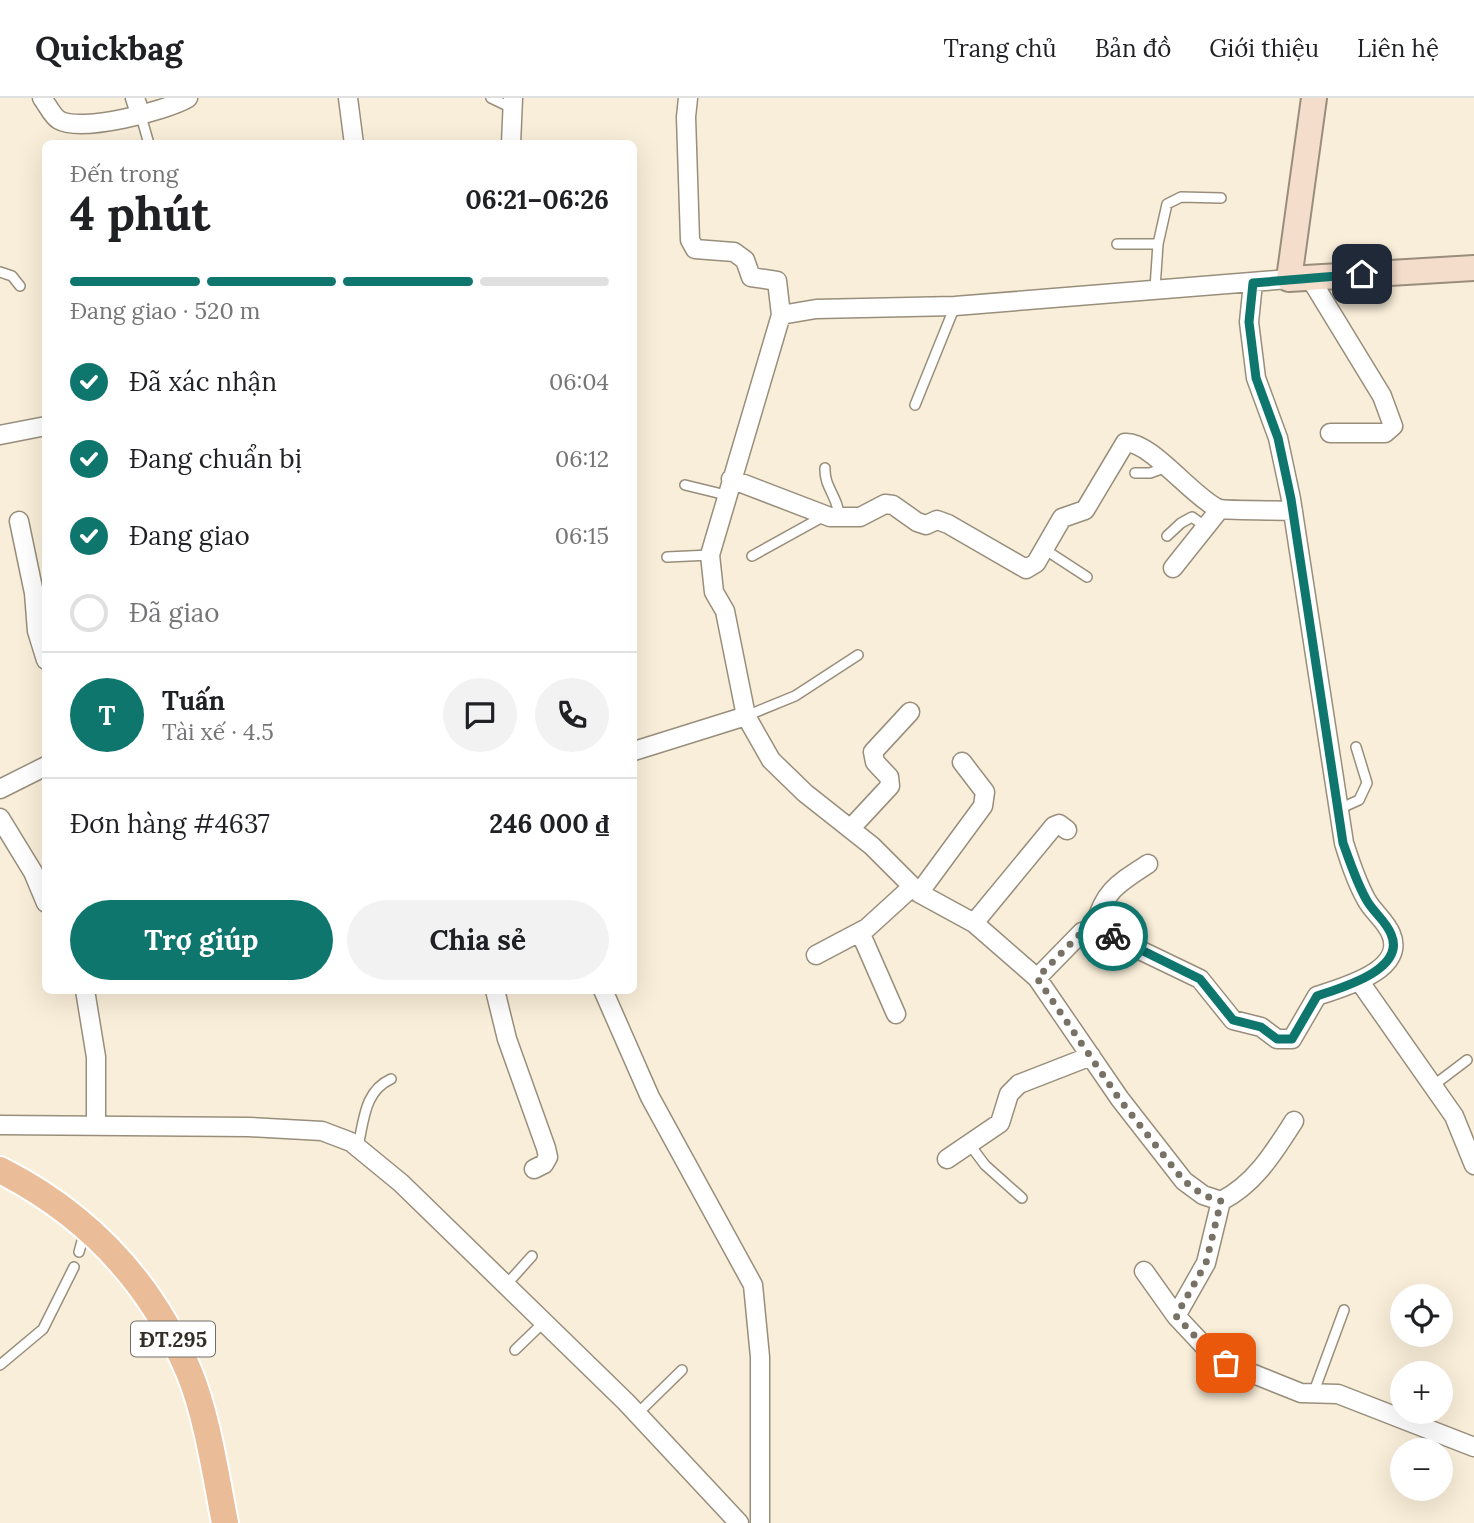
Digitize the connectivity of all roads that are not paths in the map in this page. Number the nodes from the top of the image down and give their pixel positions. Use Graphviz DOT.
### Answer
graph roads {
  1 [pos="42,98"];
  2 [pos="135,98"];
  3 [pos="188,98"];
  4 [pos="348,98"];
  5 [pos="491,98"];
  6 [pos="688,98"];
  7 [pos="1314,98"];
  8 [pos="513,103"];
  9 [pos="141,116"];
  10 [pos="148,140"];
  11 [pos="353,140"];
  12 [pos="511,140"];
  13 [pos="1221,198"];
  14 [pos="1117,244"];
  15 [pos="1158,244"];
  16 [pos="1474,268"];
  17 [pos="0,272"];
  18 [pos="1300,278"];
  19 [pos="1253,283"];
  20 [pos="20,286"];
  21 [pos="1156,288"];
  22 [pos="955,306"];
  23 [pos="781,315"];
  24 [pos="915,405"];
  25 [pos="42,427"];
  26 [pos="1330,433"];
  27 [pos="0,435"];
  28 [pos="825,468"];
  29 [pos="1164,468"];
  30 [pos="1135,473"];
  31 [pos="685,485"];
  32 [pos="728,487"];
  33 [pos="1220,509"];
  34 [pos="1293,512"];
  35 [pos="832,517"];
  36 [pos="19,521"];
  37 [pos="1206,527"];
  38 [pos="1167,536"];
  39 [pos="1044,549"];
  40 [pos="710,555"];
  41 [pos="752,556"];
  42 [pos="667,557"];
  43 [pos="1173,568"];
  44 [pos="1087,577"];
  45 [pos="41,613"];
  46 [pos="42,649"];
  47 [pos="858,655"];
  48 [pos="910,712"];
  49 [pos="746,716"];
  50 [pos="1356,747"];
  51 [pos="637,750"];
  52 [pos="962,762"];
  53 [pos="42,768"];
  54 [pos="0,789"];
  55 [pos="1337,810"];
  56 [pos="0,818"];
  57 [pos="851,828"];
  58 [pos="1067,830"];
  59 [pos="1148,864"];
  60 [pos="915,890"];
  61 [pos="42,893"];
  62 [pos="974,923"];
  63 [pos="1094,928"];
  64 [pos="860,932"];
  65 [pos="816,955"];
  66 [pos="1037,978"];
  67 [pos="1360,982"];
  68 [pos="86,994"];
  69 [pos="496,994"];
  70 [pos="605,994"];
  71 [pos="896,1014"];
  72 [pos="1091,1056"];
  73 [pos="1467,1060"];
  74 [pos="391,1079"];
  75 [pos="1434,1085"];
  76 [pos="1294,1121"];
  77 [pos="96,1124"];
  78 [pos="0,1125"];
  79 [pos="970,1145"];
  80 [pos="358,1146"];
  81 [pos="947,1159"];
  82 [pos="1474,1166"];
  83 [pos="534,1169"];
  84 [pos="0,1170"];
  85 [pos="1022,1198"];
  86 [pos="1221,1201"];
  87 [pos="86,1225"];
  88 [pos="79,1252"];
  89 [pos="532,1256"];
  90 [pos="74,1266"];
  91 [pos="1144,1272"];
  92 [pos="506,1285"];
  93 [pos="1345,1310"];
  94 [pos="1176,1316"];
  95 [pos="544,1322"];
  96 [pos="515,1350"];
  97 [pos="0,1365"];
  98 [pos="682,1370"];
  99 [pos="1313,1394"];
  100 [pos="637,1414"];
  101 [pos="1474,1447"];
  102 [pos="225,1523"];
  103 [pos="739,1523"];
  104 [pos="760,1523"];
  1 -- 9 [label="street"];
  2 -- 9 [label="street"];
  3 -- 9 [label="street"];
  4 -- 11 [label="street"];
  5 -- 8 [label="lane"];
  6 -- 23 [label="street"];
  7 -- 18 [label="street"];
  8 -- 12 [label="street"];
  9 -- 10 [label="lane"];
  13 -- 15 [label="lane"];
  14 -- 15 [label="lane"];
  15 -- 21 [label="lane"];
  16 -- 18 [label="street"];
  17 -- 20 [label="lane"];
  18 -- 19 [label="street"];
  18 -- 26 [label="street"];
  19 -- 21 [label="street"];
  19 -- 34 [label="street"];
  21 -- 22 [label="street"];
  22 -- 23 [label="street"];
  22 -- 24 [label="lane"];
  23 -- 32 [label="street"];
  25 -- 27 [label="street"];
  28 -- 35 [label="lane"];
  29 -- 30 [label="lane"];
  29 -- 33 [label="street"];
  29 -- 39 [label="street"];
  31 -- 32 [label="lane"];
  32 -- 35 [label="street"];
  32 -- 40 [label="street"];
  33 -- 34 [label="street"];
  33 -- 37 [label="street"];
  34 -- 55 [label="street"];
  35 -- 39 [label="street"];
  35 -- 41 [label="lane"];
  36 -- 45 [label="street"];
  37 -- 38 [label="lane"];
  37 -- 43 [label="street"];
  39 -- 44 [label="lane"];
  40 -- 42 [label="lane"];
  40 -- 49 [label="street"];
  45 -- 46 [label="street"];
  47 -- 49 [label="lane"];
  48 -- 57 [label="street"];
  49 -- 51 [label="street"];
  49 -- 57 [label="street"];
  50 -- 55 [label="lane"];
  52 -- 60 [label="street"];
  53 -- 54 [label="street"];
  55 -- 67 [label="street"];
  56 -- 61 [label="street"];
  57 -- 60 [label="street"];
  58 -- 62 [label="street"];
  59 -- 63 [label="street"];
  60 -- 62 [label="street"];
  60 -- 64 [label="street"];
  62 -- 66 [label="street"];
  63 -- 66 [label="street"];
  63 -- 67 [label="street"];
  64 -- 65 [label="street"];
  64 -- 71 [label="street"];
  66 -- 72 [label="street"];
  67 -- 75 [label="street"];
  68 -- 77 [label="street"];
  69 -- 83 [label="street"];
  70 -- 104 [label="street"];
  72 -- 79 [label="street"];
  72 -- 86 [label="street"];
  73 -- 75 [label="lane"];
  74 -- 80 [label="lane"];
  75 -- 82 [label="street"];
  76 -- 86 [label="street"];
  77 -- 78 [label="street"];
  77 -- 80 [label="street"];
  79 -- 81 [label="street"];
  79 -- 85 [label="lane"];
  80 -- 92 [label="street"];
  84 -- 87 [label="main road, ĐT.295"];
  86 -- 94 [label="street"];
  87 -- 88 [label="lane"];
  87 -- 102 [label="main road, ĐT.295"];
  89 -- 92 [label="lane"];
  90 -- 97 [label="lane"];
  91 -- 94 [label="street"];
  92 -- 95 [label="street"];
  93 -- 99 [label="lane"];
  94 -- 99 [label="street"];
  95 -- 96 [label="lane"];
  95 -- 100 [label="street"];
  98 -- 100 [label="lane"];
  99 -- 101 [label="street"];
  100 -- 103 [label="street"];
}
